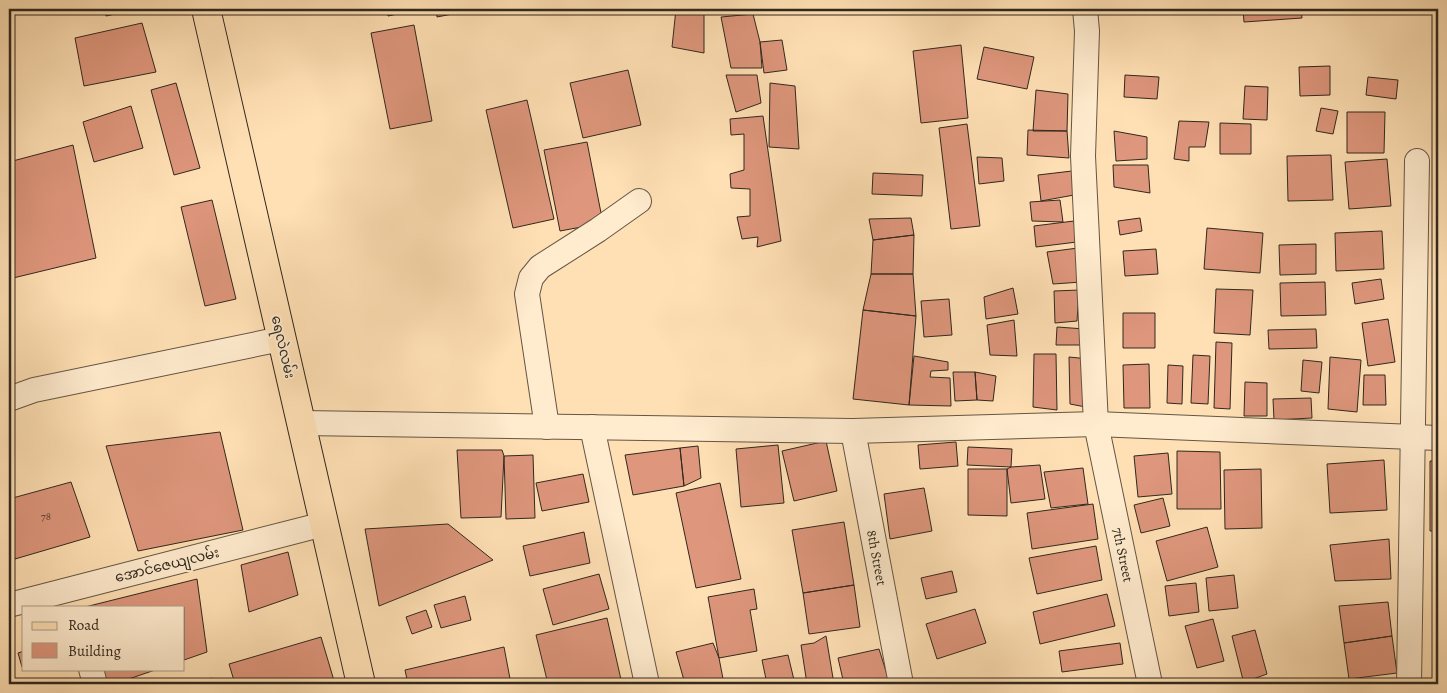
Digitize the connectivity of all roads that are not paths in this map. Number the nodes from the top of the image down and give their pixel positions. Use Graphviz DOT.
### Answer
graph roads {
  1 [pos="206,9"];
  2 [pos="1085,9"];
  3 [pos="1417,162"];
  4 [pos="639,201"];
  5 [pos="281,339"];
  6 [pos="9,399"];
  7 [pos="301,423"];
  8 [pos="1096,424"];
  9 [pos="547,426"];
  10 [pos="592,427"];
  11 [pos="853,431"];
  12 [pos="1412,438"];
  13 [pos="1438,438"];
  14 [pos="324,524"];
  15 [pos="72,598"];
  16 [pos="9,605"];
  17 [pos="91,670"];
  18 [pos="95,684"];
  19 [pos="360,684"];
  20 [pos="647,684"];
  21 [pos="901,684"];
  22 [pos="1150,684"];
  23 [pos="1409,684"];
  1 -- 5 [label="main road, ရေလဲလမ်း"];
  2 -- 8 [label="street, 7th Street"];
  3 -- 12 [label="street"];
  4 -- 9 [label="street"];
  5 -- 6 [label="street"];
  5 -- 7 [label="main road, ရေလဲလမ်း"];
  7 -- 9 [label="street"];
  7 -- 14 [label="main road, ရေလဲလမ်း"];
  8 -- 11 [label="street"];
  8 -- 12 [label="street"];
  8 -- 22 [label="street, 7th Street"];
  9 -- 10 [label="street"];
  10 -- 11 [label="street"];
  10 -- 20 [label="street"];
  11 -- 21 [label="street, 8th Street"];
  12 -- 13 [label="street"];
  12 -- 23 [label="street"];
  14 -- 15 [label="street, အောင်ဇေယျလမ်း"];
  14 -- 19 [label="main road, ရေလဲလမ်း"];
  15 -- 16 [label="street, အောင်ဇေယျလမ်း"];
  17 -- 18 [label="street"];
}
